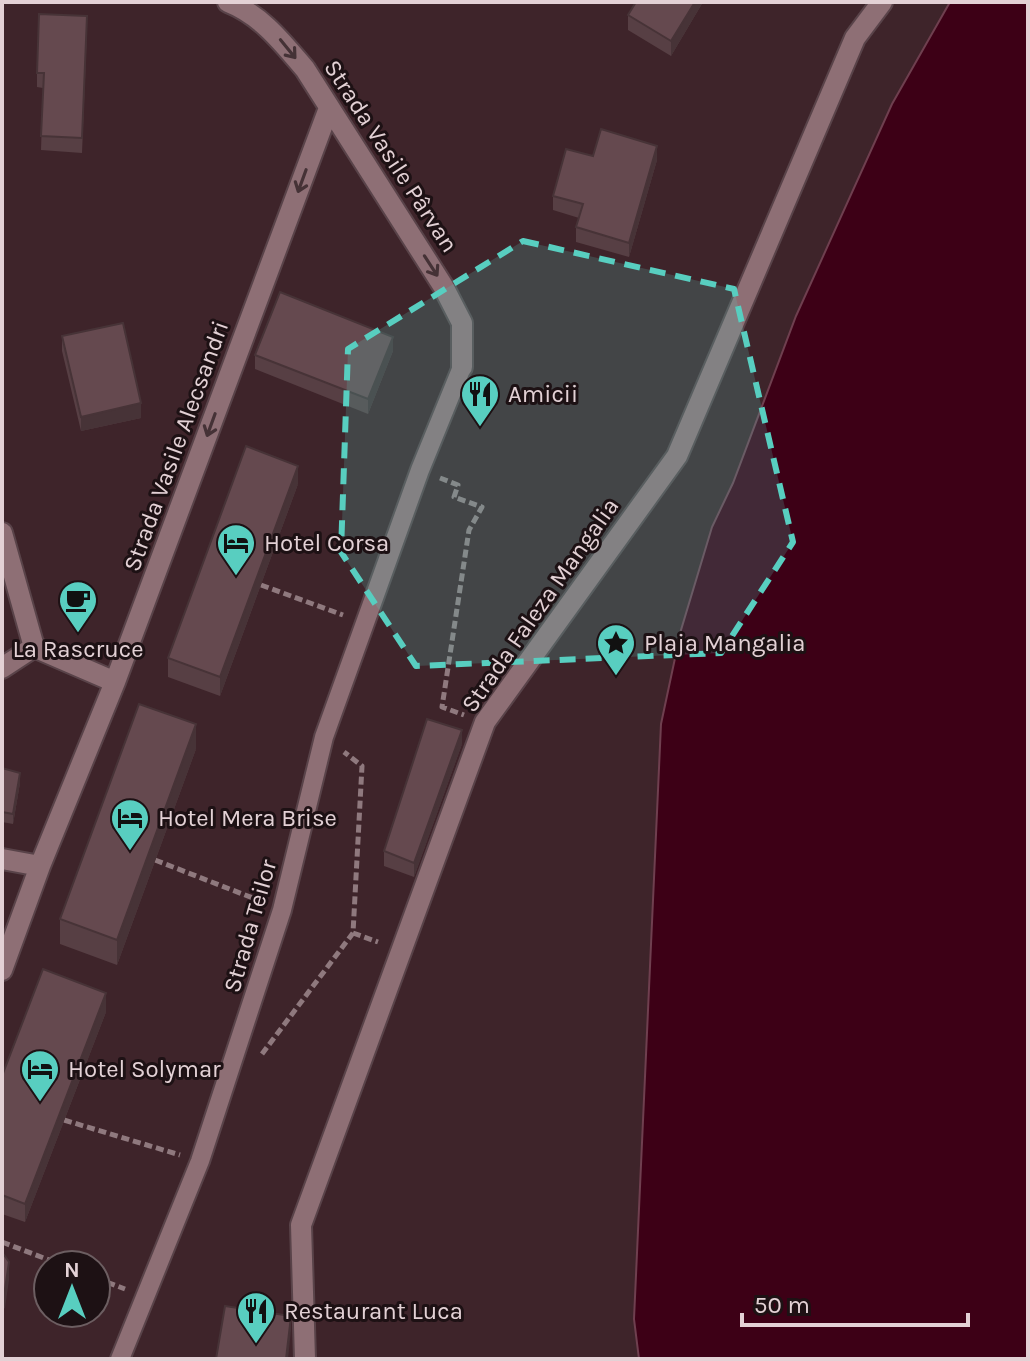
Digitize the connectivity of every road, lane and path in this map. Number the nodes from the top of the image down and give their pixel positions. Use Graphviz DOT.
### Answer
graph roads {
  1 [pos="228,2"];
  2 [pos="882,2"];
  3 [pos="329,108"];
  4 [pos="462,367"];
  5 [pos="420,470"];
  6 [pos="2,533"];
  7 [pos="261,585"];
  8 [pos="367,624"];
  9 [pos="34,647"];
  10 [pos="2,668"];
  11 [pos="115,682"];
  12 [pos="485,722"];
  13 [pos="362,766"];
  14 [pos="2,859"];
  15 [pos="155,860"];
  16 [pos="40,866"];
  17 [pos="282,910"];
  18 [pos="2,970"];
  19 [pos="262,1054"];
  20 [pos="64,1120"];
  21 [pos="200,1161"];
  22 [pos="2,1242"];
  23 [pos="32,1254"];
  24 [pos="120,1359"];
  25 [pos="305,1359"];
  1 -- 3 [label="street, Strada Vasile Pârvan, one-way"];
  2 -- 12 [label="street, Strada Faleza Mangalia"];
  3 -- 4 [label="street, Strada Vasile Pârvan, one-way"];
  3 -- 11 [label="street, Strada Vasile Alecsandri, one-way"];
  4 -- 5 [label="street, Strada Teilor"];
  5 -- 8 [label="street, Strada Teilor"];
  5 -- 12 [label="path"];
  6 -- 9 [label="street"];
  7 -- 8 [label="path"];
  8 -- 17 [label="street, Strada Teilor"];
  9 -- 10 [label="street"];
  9 -- 11 [label="street"];
  11 -- 16 [label="street, Strada Vasile Alecsandri"];
  12 -- 25 [label="street, Strada Faleza Mangalia"];
  13 -- 19 [label="path"];
  14 -- 16 [label="street"];
  15 -- 17 [label="path"];
  16 -- 18 [label="street, Strada Vasile Alecsandri"];
  17 -- 21 [label="street, Strada Teilor"];
  20 -- 21 [label="path"];
  21 -- 24 [label="street, Strada Teilor"];
  22 -- 23 [label="path"];
}
